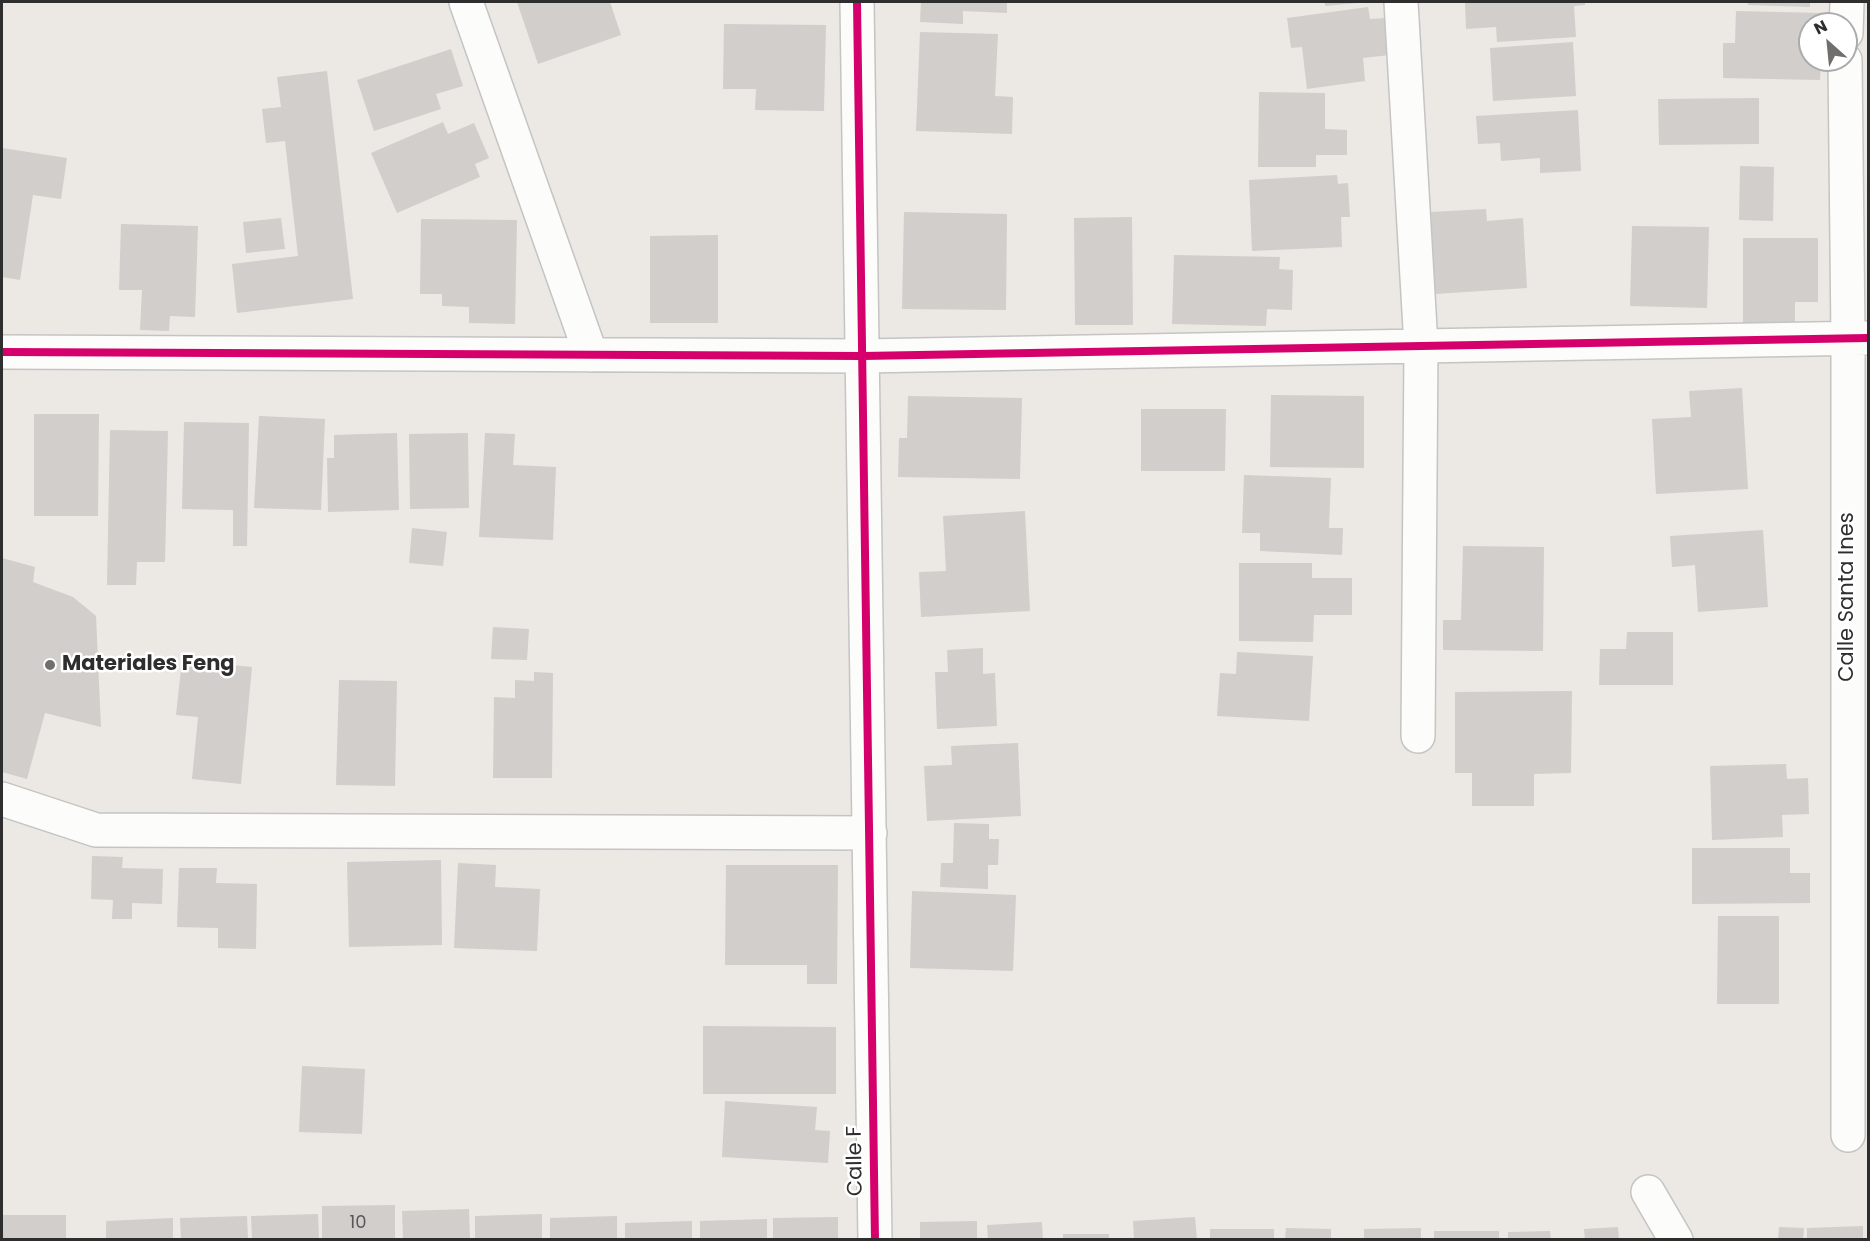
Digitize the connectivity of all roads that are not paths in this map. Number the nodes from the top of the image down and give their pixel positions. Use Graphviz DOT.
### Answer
graph roads {
  1 [pos="466,2"];
  2 [pos="857,2"];
  3 [pos="1401,2"];
  4 [pos="1846,72"];
  5 [pos="1858,338"];
  6 [pos="1421,346"];
  7 [pos="2,352"];
  8 [pos="591,355"];
  9 [pos="863,356"];
  10 [pos="1418,736"];
  11 [pos="2,799"];
  12 [pos="870,833"];
  13 [pos="1848,1135"];
  14 [pos="1648,1192"];
  15 [pos="875,1239"];
  16 [pos="1676,1239"];
  1 -- 8 [label="street"];
  2 -- 9 [label="street, Calle F"];
  3 -- 6 [label="street"];
  4 -- 5 [label="street, Calle Santa Ines"];
  5 -- 6 [label="street"];
  5 -- 13 [label="street, Calle Santa Ines"];
  6 -- 9 [label="street"];
  6 -- 10 [label="street"];
  7 -- 8 [label="street"];
  8 -- 9 [label="street"];
  9 -- 12 [label="street, Calle F"];
  11 -- 12 [label="street"];
  12 -- 15 [label="street, Calle F"];
  14 -- 16 [label="street"];
}
